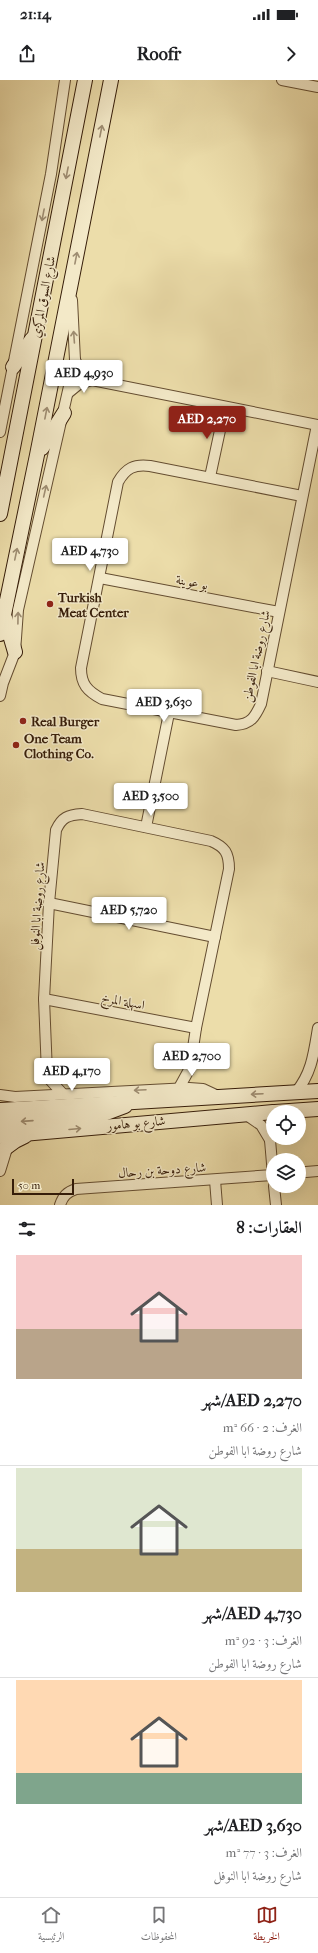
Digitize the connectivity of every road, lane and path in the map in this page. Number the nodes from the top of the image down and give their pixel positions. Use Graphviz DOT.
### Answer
graph roads {
  1 [pos="65,80"];
  2 [pos="85,80"];
  3 [pos="111,80"];
  4 [pos="282,80"];
  5 [pos="318,88"];
  6 [pos="72,281"];
  7 [pos="35,336"];
  8 [pos="75,360"];
  9 [pos="13,366"];
  10 [pos="92,380"];
  11 [pos="68,393"];
  12 [pos="225,408"];
  13 [pos="64,413"];
  14 [pos="317,425"];
  15 [pos="0,432"];
  16 [pos="37,455"];
  17 [pos="210,477"];
  18 [pos="302,496"];
  19 [pos="0,514"];
  20 [pos="100,578"];
  21 [pos="278,612"];
  22 [pos="4,615"];
  23 [pos="0,634"];
  24 [pos="15,652"];
  25 [pos="267,671"];
  26 [pos="318,682"];
  27 [pos="0,696"];
  28 [pos="169,713"];
  29 [pos="146,827"];
  30 [pos="49,903"];
  31 [pos="215,937"];
  32 [pos="44,999"];
  33 [pos="196,1028"];
  34 [pos="318,1028"];
  35 [pos="190,1068"];
  36 [pos="314,1070"];
  37 [pos="51,1081"];
  38 [pos="179,1088"];
  39 [pos="203,1090"];
  40 [pos="318,1091"];
  41 [pos="296,1092"];
  42 [pos="64,1094"];
  43 [pos="0,1095"];
  44 [pos="47,1095"];
  45 [pos="219,1096"];
  46 [pos="164,1101"];
  47 [pos="133,1103"];
  48 [pos="4,1108"];
  49 [pos="318,1109"];
  50 [pos="306,1110"];
  51 [pos="266,1113"];
  52 [pos="245,1114"];
  53 [pos="0,1123"];
  54 [pos="266,1133"];
  55 [pos="3,1144"];
  56 [pos="0,1171"];
  57 [pos="318,1171"];
  58 [pos="306,1172"];
  59 [pos="266,1176"];
  60 [pos="215,1180"];
  61 [pos="275,1193"];
  62 [pos="60,1205"];
  63 [pos="217,1205"];
  64 [pos="276,1205"];
  1 -- 9 [label="street, شارع السوق المركزي, one-way"];
  2 -- 7 [label="main road, شارع السوق المركزي, one-way"];
  6 -- 3 [label="main road, شارع السوق المركزي, one-way"];
  4 -- 5 [label="street"];
  8 -- 6 [label="street, شارع السوق المركزي, one-way"];
  16 -- 6 [label="main road, شارع السوق المركزي, one-way"];
  7 -- 9 [label="main road"];
  7 -- 19 [label="main road, شارع السوق المركزي"];
  8 -- 10 [label="street"];
  8 -- 11 [label="street, شارع السوق المركزي"];
  9 -- 15 [label="street, شارع السوق المركزي"];
  10 -- 11 [label="street"];
  10 -- 12 [label="street"];
  11 -- 13 [label="street, شارع السوق المركزي"];
  12 -- 14 [label="street"];
  12 -- 17 [label="street"];
  13 -- 16 [label="main road"];
  24 -- 13 [label="street, شارع السوق المركزي, one-way"];
  14 -- 18 [label="street, شارع روضة ابا الفوطن"];
  22 -- 16 [label="main road, شارع السوق المركزي, one-way"];
  17 -- 18 [label="street, شارع روضة ابا الفوطن"];
  17 -- 20 [label="street, شارع روضة ابا الفوطن"];
  18 -- 21 [label="street, شارع روضة ابا الفوطن"];
  20 -- 21 [label="street, بو عوينة"];
  20 -- 28 [label="street, شارع روضة ابا الفوطن"];
  21 -- 25 [label="street, شارع روضة ابا الفوطن"];
  22 -- 23 [label="main road, شارع السوق المركزي"];
  22 -- 24 [label="main road"];
  24 -- 27 [label="street, شارع السوق المركزي"];
  25 -- 26 [label="street"];
  25 -- 28 [label="street, شارع روضة ابا الفوطن"];
  28 -- 29 [label="street"];
  29 -- 30 [label="street, شارع روضة ابا النوفل"];
  29 -- 31 [label="street, شارع روضة ابا النوفل"];
  30 -- 31 [label="street"];
  30 -- 32 [label="street, شارع روضة ابا النوفل"];
  31 -- 33 [label="street, شارع روضة ابا النوفل"];
  32 -- 33 [label="street, اسهلة المرخ"];
  32 -- 37 [label="street, شارع روضة ابا النوفل"];
  33 -- 35 [label="street, شارع روضة ابا النوفل"];
  34 -- 36 [label="street"];
  35 -- 38 [label="street, شارع روضة ابا النوفل"];
  35 -- 39 [label="street"];
  36 -- 41 [label="street"];
  37 -- 42 [label="street"];
  37 -- 44 [label="street"];
  38 -- 39 [label="street, شارع بو هامور"];
  38 -- 42 [label="street, شارع بو هامور, one-way"];
  38 -- 46 [label="main road"];
  39 -- 45 [label="street, شارع بو هامور"];
  40 -- 41 [label="main road, شارع بو هامور"];
  41 -- 45 [label="main road, شارع بو هامور, one-way"];
  42 -- 44 [label="street, شارع بو هامور"];
  43 -- 44 [label="street, شارع بو هامور"];
  45 -- 46 [label="main road, شارع بو هامور"];
  46 -- 47 [label="main road, شارع بو هامور"];
  47 -- 48 [label="main road, شارع بو هامور"];
  47 -- 53 [label="main road, one-way"];
  49 -- 50 [label="main road, شارع بو هامور"];
  51 -- 52 [label="main road, شارع بو هامور"];
  52 -- 54 [label="street"];
  55 -- 52 [label="main road, شارع بو هامور, one-way"];
  55 -- 56 [label="street"];
  57 -- 58 [label="street"];
  59 -- 60 [label="street, شارع دوحة بن رحال"];
  60 -- 62 [label="street, شارع دوحة بن رحال"];
  60 -- 63 [label="street"];
  61 -- 64 [label="street"];
}
